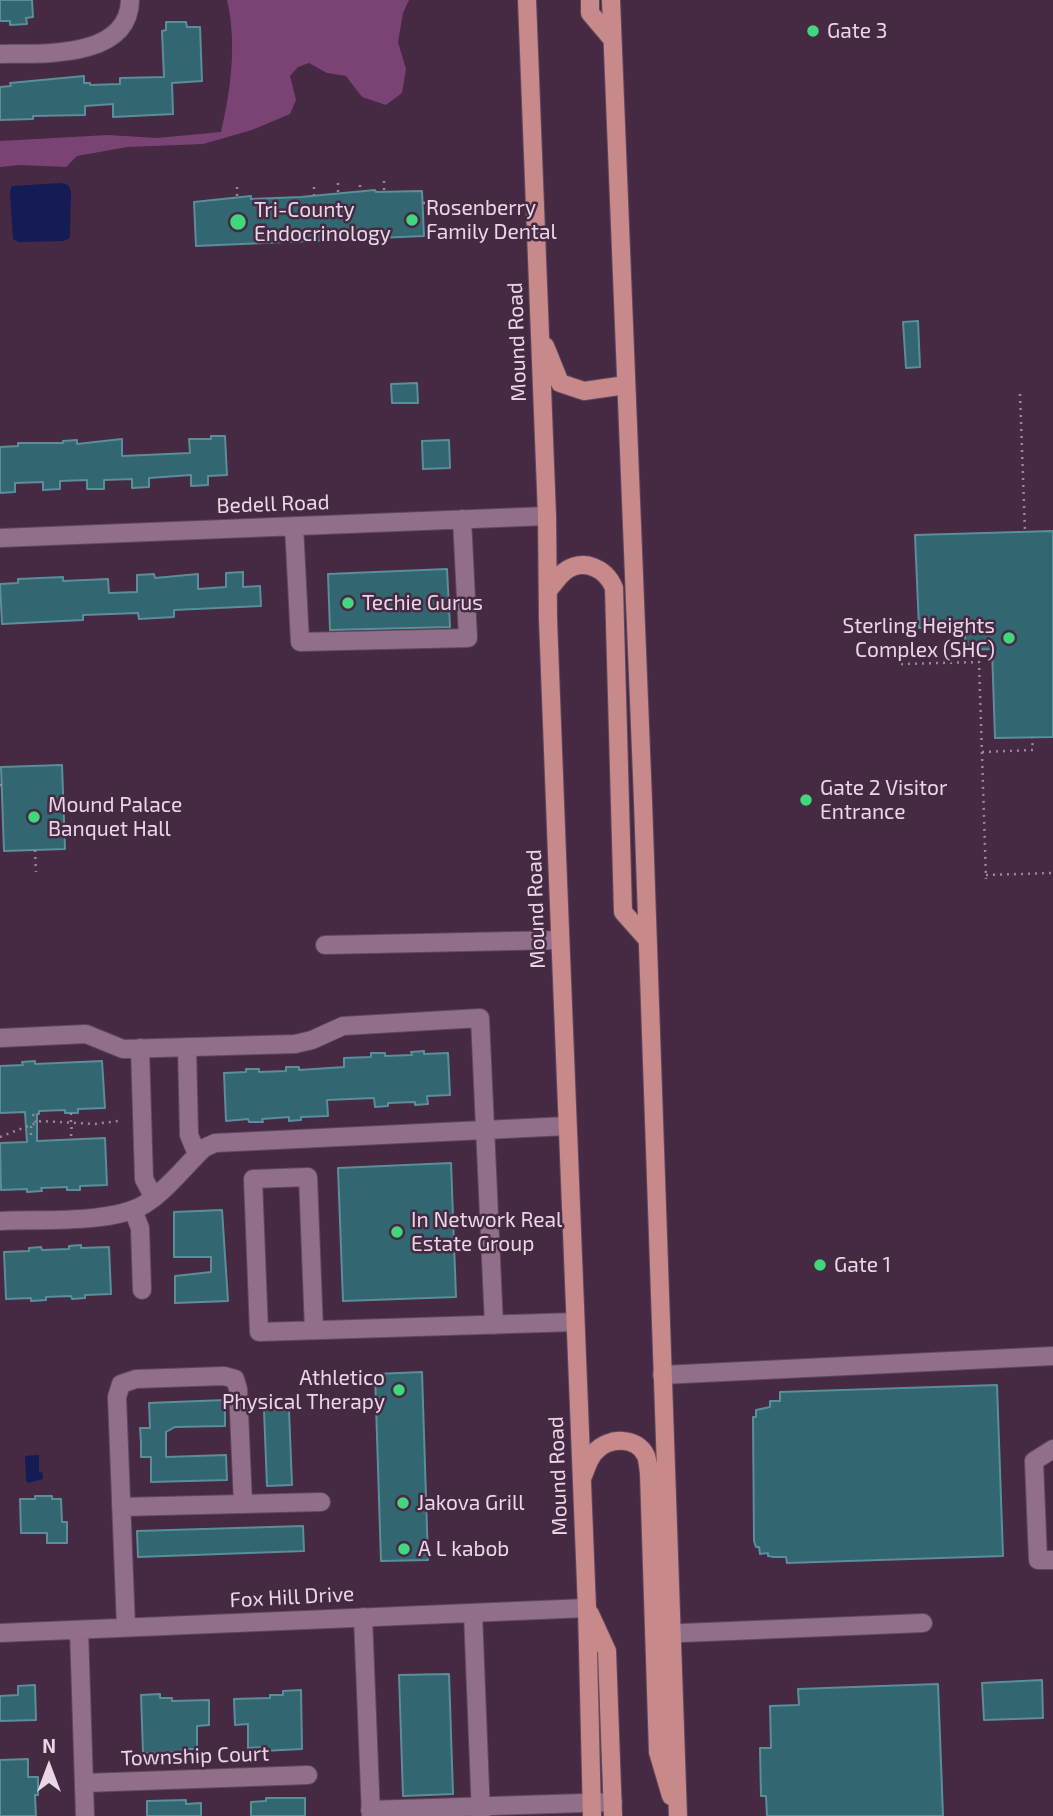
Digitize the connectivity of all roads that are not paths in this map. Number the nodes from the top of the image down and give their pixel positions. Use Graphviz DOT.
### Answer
graph roads {
  1 [pos="130,0"];
  2 [pos="527,0"];
  3 [pos="590,0"];
  4 [pos="611,0"];
  5 [pos="612,38"];
  6 [pos="0,54"];
  7 [pos="540,333"];
  8 [pos="625,385"];
  9 [pos="547,516"];
  10 [pos="463,519"];
  11 [pos="294,526"];
  12 [pos="0,538"];
  13 [pos="549,589"];
  14 [pos="647,939"];
  15 [pos="560,940"];
  16 [pos="325,945"];
  17 [pos="0,1038"];
  18 [pos="187,1047"];
  19 [pos="140,1048"];
  20 [pos="567,1126"];
  21 [pos="486,1130"];
  22 [pos="200,1152"];
  23 [pos="154,1198"];
  24 [pos="133,1210"];
  25 [pos="0,1220"];
  26 [pos="142,1290"];
  27 [pos="575,1322"];
  28 [pos="494,1325"];
  29 [pos="314,1330"];
  30 [pos="1053,1356"];
  31 [pos="662,1375"];
  32 [pos="1053,1448"];
  33 [pos="581,1480"];
  34 [pos="320,1502"];
  35 [pos="243,1504"];
  36 [pos="121,1507"];
  37 [pos="1053,1560"];
  38 [pos="587,1608"];
  39 [pos="473,1613"];
  40 [pos="363,1617"];
  41 [pos="923,1622"];
  42 [pos="126,1628"];
  43 [pos="79,1630"];
  44 [pos="0,1633"];
  45 [pos="663,1634"];
  46 [pos="308,1775"];
  47 [pos="84,1783"];
  48 [pos="592,1809"];
  49 [pos="613,1809"];
  50 [pos="481,1811"];
  51 [pos="371,1813"];
  52 [pos="86,1816"];
  53 [pos="677,1816"];
  1 -- 6 [label="street"];
  2 -- 7 [label="main road, Mound Road"];
  3 -- 5 [label="main road"];
  4 -- 5 [label="main road"];
  5 -- 8 [label="main road"];
  7 -- 8 [label="main road"];
  7 -- 9 [label="main road, Mound Road"];
  8 -- 14 [label="main road"];
  9 -- 10 [label="street, Bedell Road"];
  9 -- 13 [label="main road, Mound Road"];
  10 -- 11 [label="street, Bedell Road"];
  10 -- 11 [label="street"];
  11 -- 12 [label="street, Bedell Road"];
  13 -- 14 [label="main road"];
  13 -- 15 [label="main road, Mound Road"];
  14 -- 31 [label="main road"];
  15 -- 16 [label="street"];
  15 -- 20 [label="main road, Mound Road"];
  17 -- 19 [label="street"];
  18 -- 19 [label="street"];
  18 -- 21 [label="street"];
  18 -- 22 [label="street"];
  19 -- 23 [label="street"];
  20 -- 21 [label="street"];
  20 -- 27 [label="main road, Mound Road"];
  21 -- 22 [label="street"];
  21 -- 28 [label="street"];
  22 -- 23 [label="street"];
  23 -- 24 [label="street"];
  24 -- 25 [label="street"];
  24 -- 26 [label="street"];
  27 -- 28 [label="street"];
  27 -- 33 [label="main road, Mound Road"];
  28 -- 29 [label="street"];
  29 -- 29 [label="street"];
  30 -- 31 [label="street"];
  31 -- 45 [label="main road"];
  32 -- 37 [label="street"];
  33 -- 38 [label="main road, Mound Road"];
  33 -- 45 [label="main road"];
  34 -- 35 [label="street"];
  35 -- 36 [label="street"];
  35 -- 36 [label="street"];
  36 -- 42 [label="street"];
  38 -- 39 [label="street, Fox Hill Drive"];
  38 -- 48 [label="main road, Mound Road"];
  38 -- 49 [label="main road"];
  39 -- 40 [label="street, Fox Hill Drive"];
  39 -- 50 [label="street"];
  40 -- 42 [label="street, Fox Hill Drive"];
  40 -- 51 [label="street"];
  41 -- 45 [label="street"];
  42 -- 43 [label="street, Fox Hill Drive"];
  43 -- 44 [label="street, Fox Hill Drive"];
  43 -- 47 [label="street"];
  45 -- 53 [label="main road"];
  46 -- 47 [label="street, Township Court"];
  47 -- 52 [label="street"];
  48 -- 49 [label="street"];
  48 -- 50 [label="street"];
  50 -- 51 [label="street"];
}
